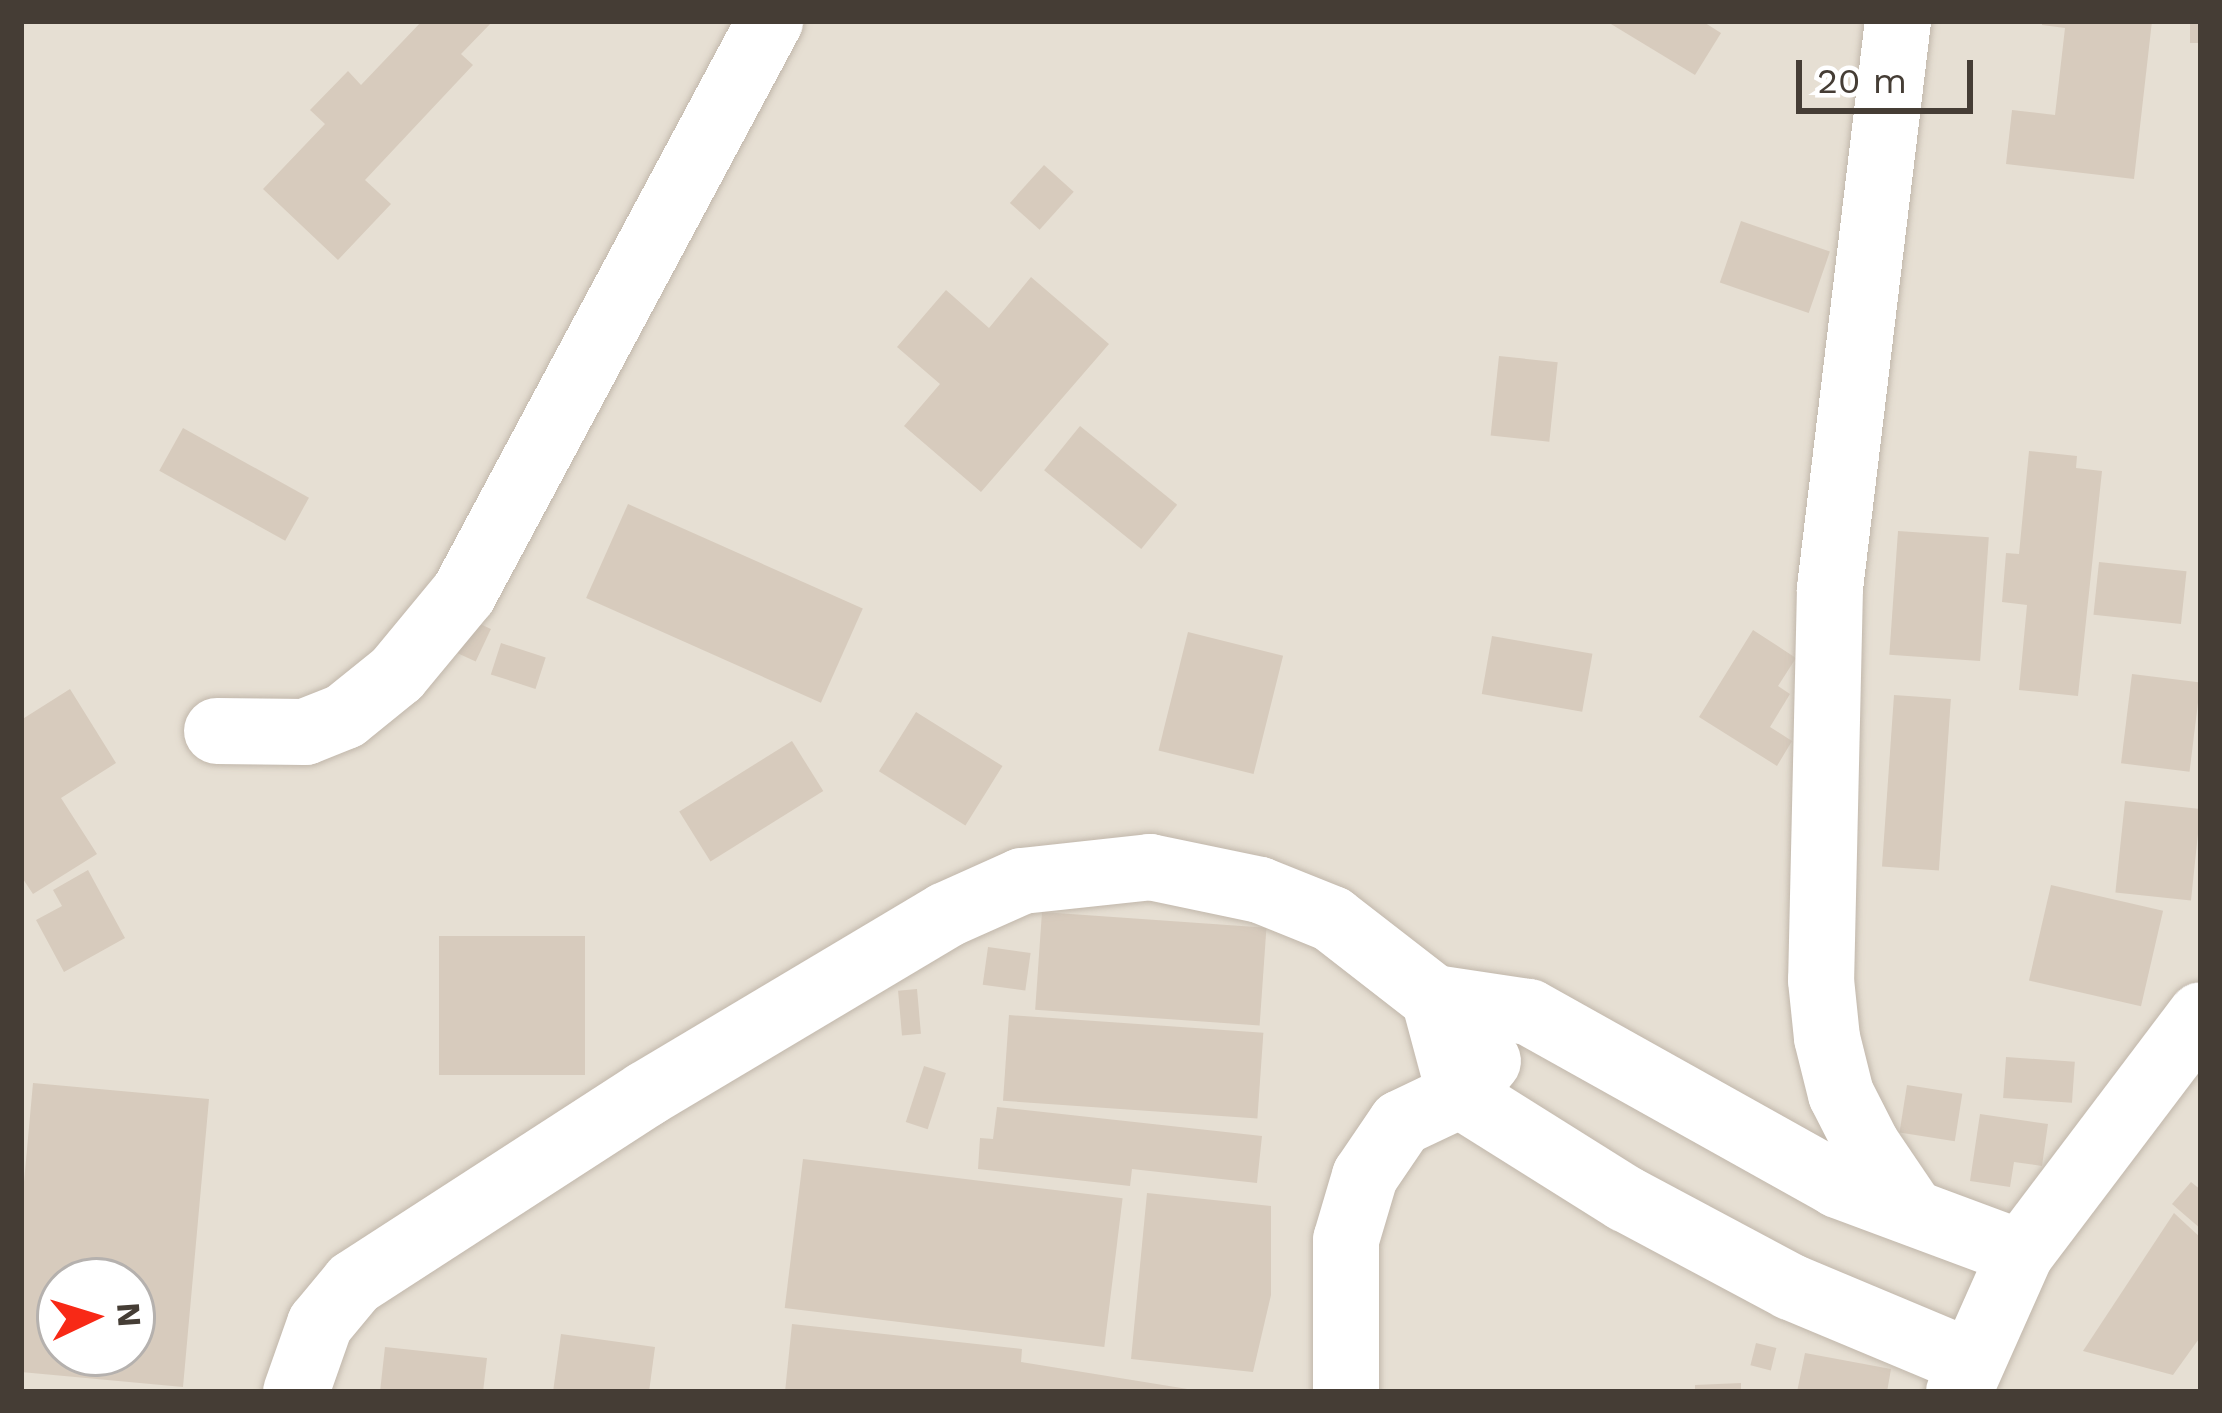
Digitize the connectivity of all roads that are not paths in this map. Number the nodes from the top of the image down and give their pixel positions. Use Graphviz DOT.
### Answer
graph roads {
  1 [pos="770,21"];
  2 [pos="1898,21"];
  3 [pos="217,731"];
  4 [pos="1434,998"];
  5 [pos="1529,1012"];
  6 [pos="2201,1015"];
  7 [pos="1460,1095"];
  8 [pos="1910,1210"];
  9 [pos="2021,1253"];
  10 [pos="1964,1377"];
  11 [pos="296,1392"];
  12 [pos="1346,1392"];
  1 -- 3 [label="street"];
  2 -- 8 [label="street"];
  4 -- 5 [label="street"];
  4 -- 7 [label="street"];
  4 -- 11 [label="street"];
  5 -- 7 [label="street"];
  5 -- 8 [label="street"];
  6 -- 9 [label="street"];
  7 -- 10 [label="street"];
  7 -- 12 [label="street"];
  8 -- 9 [label="street"];
  9 -- 10 [label="street"];
}
